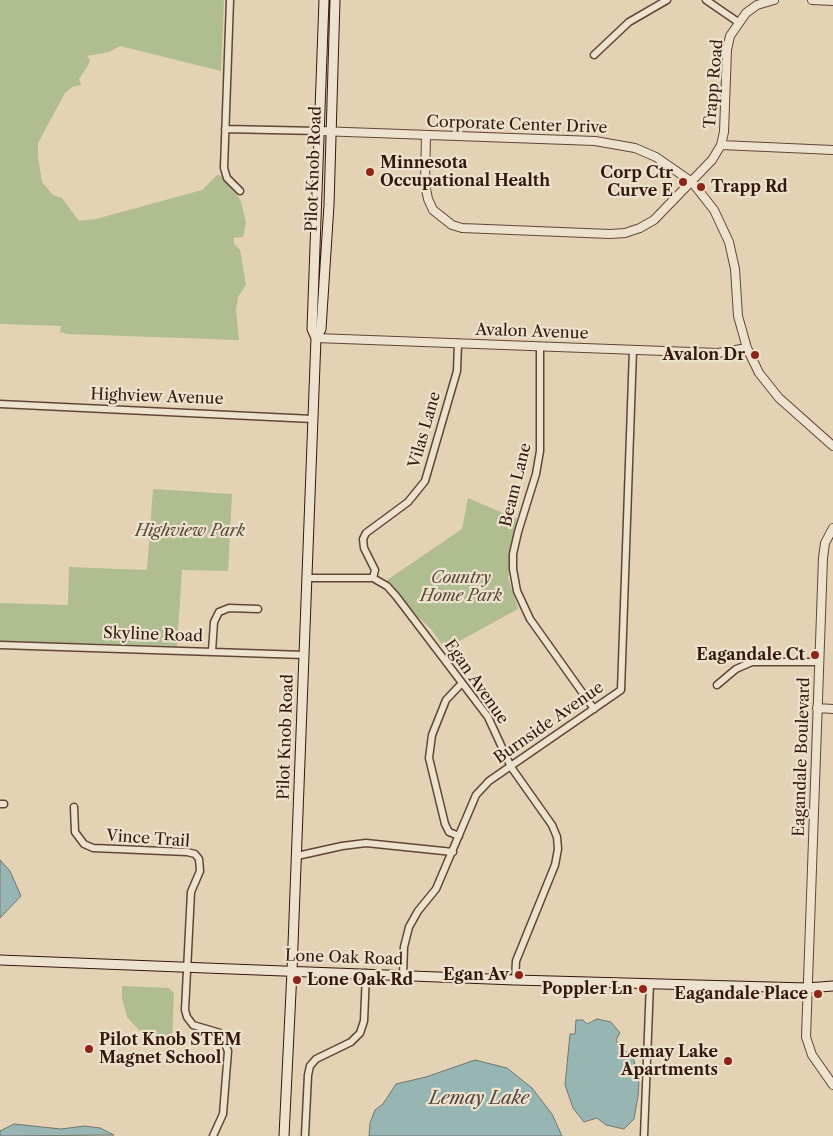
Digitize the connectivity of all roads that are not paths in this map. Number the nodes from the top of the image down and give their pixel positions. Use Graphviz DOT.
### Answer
graph roads {
  1 [pos="230,0"];
  2 [pos="324,0"];
  3 [pos="335,0"];
  4 [pos="667,0"];
  5 [pos="706,0"];
  6 [pos="774,0"];
  7 [pos="812,0"];
  8 [pos="833,1"];
  9 [pos="738,22"];
  10 [pos="594,55"];
  11 [pos="225,129"];
  12 [pos="319,132"];
  13 [pos="330,132"];
  14 [pos="426,135"];
  15 [pos="721,145"];
  16 [pos="833,150"];
  17 [pos="692,182"];
  18 [pos="240,191"];
  19 [pos="314,289"];
  20 [pos="324,289"];
  21 [pos="316,338"];
  22 [pos="458,343"];
  23 [pos="540,346"];
  24 [pos="747,348"];
  25 [pos="633,350"];
  26 [pos="0,404"];
  27 [pos="313,419"];
  28 [pos="833,446"];
  29 [pos="833,528"];
  30 [pos="307,578"];
  31 [pos="373,578"];
  32 [pos="258,610"];
  33 [pos="0,645"];
  34 [pos="212,651"];
  35 [pos="304,655"];
  36 [pos="819,662"];
  37 [pos="462,684"];
  38 [pos="717,685"];
  39 [pos="817,708"];
  40 [pos="594,709"];
  41 [pos="833,709"];
  42 [pos="511,767"];
  43 [pos="74,807"];
  44 [pos="459,836"];
  45 [pos="453,852"];
  46 [pos="297,856"];
  47 [pos="0,960"];
  48 [pos="187,967"];
  49 [pos="292,971"];
  50 [pos="366,973"];
  51 [pos="403,974"];
  52 [pos="514,980"];
  53 [pos="650,983"];
  54 [pos="833,986"];
  55 [pos="807,988"];
  56 [pos="833,993"];
  57 [pos="833,1085"];
  58 [pos="213,1136"];
  59 [pos="284,1136"];
  60 [pos="306,1136"];
  61 [pos="644,1136"];
  1 -- 11 [label="street"];
  2 -- 12 [label="main road, Pilot Knob Road"];
  3 -- 13 [label="main road, Pilot Knob Road"];
  4 -- 10 [label="street"];
  5 -- 9 [label="street"];
  6 -- 9 [label="street, Trapp Road"];
  7 -- 8 [label="street"];
  9 -- 15 [label="street, Trapp Road"];
  11 -- 12 [label="street"];
  11 -- 18 [label="street"];
  12 -- 13 [label="street, Corporate Center Drive"];
  12 -- 19 [label="main road, Pilot Knob Road"];
  13 -- 14 [label="street, Corporate Center Drive"];
  13 -- 20 [label="main road, Pilot Knob Road"];
  14 -- 17 [label="street, Corporate Center Drive"];
  14 -- 17 [label="street, Trapp Road"];
  15 -- 16 [label="street"];
  15 -- 17 [label="street, Trapp Road"];
  17 -- 24 [label="street, Corporate Center Drive"];
  19 -- 20 [label="street"];
  19 -- 21 [label="main road, Pilot Knob Road"];
  20 -- 21 [label="main road, Pilot Knob Road"];
  21 -- 22 [label="street, Avalon Avenue"];
  21 -- 27 [label="main road, Pilot Knob Road"];
  22 -- 23 [label="street, Avalon Avenue"];
  22 -- 31 [label="street, Vilas Lane"];
  23 -- 25 [label="street, Avalon Avenue"];
  23 -- 40 [label="street, Beam Lane"];
  24 -- 25 [label="street, Avalon Avenue"];
  24 -- 28 [label="street, Corporate Center Drive"];
  25 -- 40 [label="street, Burnside Avenue"];
  26 -- 27 [label="street, Highview Avenue"];
  27 -- 30 [label="main road, Pilot Knob Road"];
  29 -- 36 [label="street, Eagandale Boulevard"];
  30 -- 31 [label="street"];
  30 -- 35 [label="main road, Pilot Knob Road"];
  31 -- 37 [label="street, Egan Avenue"];
  32 -- 34 [label="street"];
  33 -- 34 [label="street, Skyline Road"];
  34 -- 35 [label="street, Skyline Road"];
  35 -- 46 [label="main road, Pilot Knob Road"];
  36 -- 38 [label="street"];
  36 -- 39 [label="street, Eagandale Boulevard"];
  37 -- 42 [label="street, Egan Avenue"];
  37 -- 44 [label="street"];
  39 -- 41 [label="street"];
  39 -- 55 [label="street, Eagandale Boulevard"];
  40 -- 42 [label="street, Burnside Avenue"];
  42 -- 44 [label="street, Burnside Avenue"];
  42 -- 52 [label="street, Egan Avenue"];
  43 -- 48 [label="street, Vince Trail"];
  44 -- 45 [label="street, Burnside Avenue"];
  45 -- 46 [label="street"];
  45 -- 51 [label="street, Burnside Avenue"];
  46 -- 49 [label="main road, Pilot Knob Road"];
  47 -- 48 [label="main road, Lone Oak Road"];
  48 -- 49 [label="main road, Lone Oak Road"];
  48 -- 58 [label="street"];
  49 -- 50 [label="main road, Lone Oak Road"];
  49 -- 59 [label="main road, Pilot Knob Road"];
  50 -- 51 [label="main road, Lone Oak Road"];
  50 -- 60 [label="street"];
  51 -- 52 [label="main road, Lone Oak Road"];
  52 -- 53 [label="main road, Lone Oak Road"];
  53 -- 55 [label="main road, Lone Oak Road"];
  53 -- 61 [label="street"];
  54 -- 55 [label="main road, Lone Oak Road"];
  55 -- 56 [label="main road, Lone Oak Road"];
  55 -- 57 [label="street"];
}
